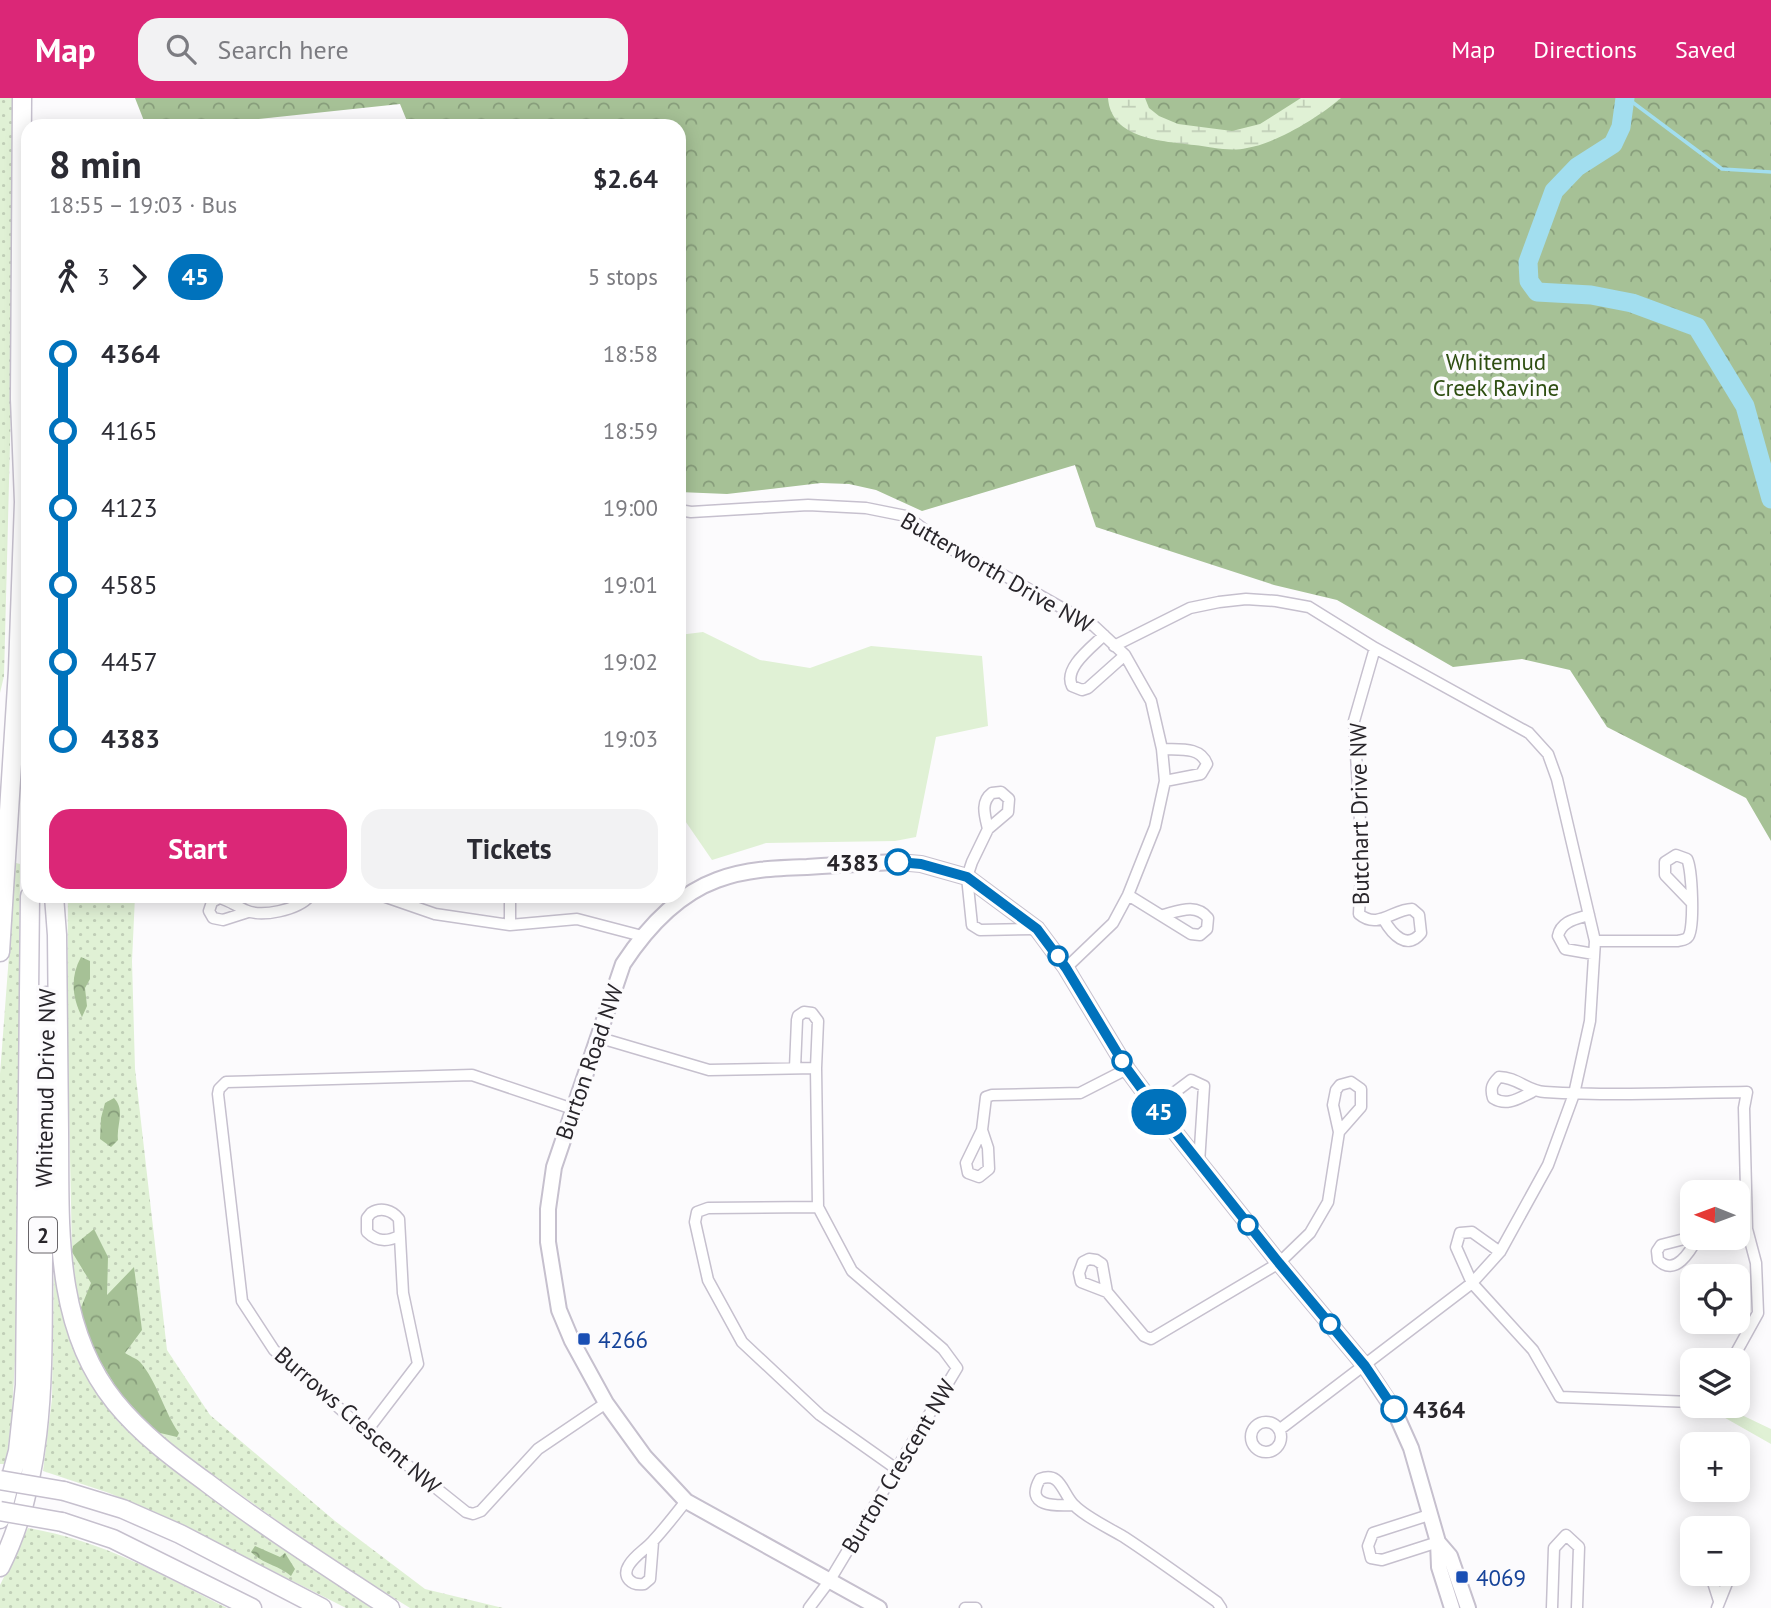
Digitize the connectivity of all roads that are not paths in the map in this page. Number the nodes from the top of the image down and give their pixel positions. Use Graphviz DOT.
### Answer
graph roads {
  1 [pos="22,98"];
  2 [pos="34,98"];
  3 [pos="22,119"];
  4 [pos="34,119"];
  5 [pos="21,248"];
  6 [pos="21,425"];
  7 [pos="686,511"];
  8 [pos="21,586"];
  9 [pos="1104,635"];
  10 [pos="1114,646"];
  11 [pos="1375,648"];
  12 [pos="1125,655"];
  13 [pos="1162,749"];
  14 [pos="1165,781"];
  15 [pos="988,829"];
  16 [pos="967,877"];
  17 [pos="1128,895"];
  18 [pos="686,897"];
  19 [pos="1691,902"];
  20 [pos="30,903"];
  21 [pos="47,903"];
  22 [pos="54,903"];
  23 [pos="302,903"];
  24 [pos="403,903"];
  25 [pos="510,903"];
  26 [pos="677,903"];
  27 [pos="248,912"];
  28 [pos="1163,915"];
  29 [pos="1589,915"];
  30 [pos="1384,920"];
  31 [pos="510,925"];
  32 [pos="1037,929"];
  33 [pos="642,936"];
  34 [pos="1595,941"];
  35 [pos="0,952"];
  36 [pos="1594,954"];
  37 [pos="1066,968"];
  38 [pos="597,1037"];
  39 [pos="794,1068"];
  40 [pos="816,1068"];
  41 [pos="1127,1069"];
  42 [pos="1532,1092"];
  43 [pos="1574,1094"];
  44 [pos="1155,1107"];
  45 [pos="573,1109"];
  46 [pos="982,1130"];
  47 [pos="1339,1132"];
  48 [pos="1199,1164"];
  49 [pos="1743,1180"];
  50 [pos="818,1207"];
  51 [pos="399,1236"];
  52 [pos="1750,1249"];
  53 [pos="1500,1252"];
  54 [pos="1279,1263"];
  55 [pos="1472,1283"];
  56 [pos="1107,1292"];
  57 [pos="1739,1348"];
  58 [pos="1365,1366"];
  59 [pos="1680,1402"];
  60 [pos="606,1403"];
  61 [pos="1279,1430"];
  62 [pos="366,1432"];
  63 [pos="895,1468"];
  64 [pos="0,1480"];
  65 [pos="686,1501"];
  66 [pos="1074,1505"];
  67 [pos="0,1511"];
  68 [pos="1429,1515"];
  69 [pos="0,1519"];
  70 [pos="653,1542"];
  71 [pos="1438,1542"];
  72 [pos="0,1567"];
  73 [pos="830,1580"];
  74 [pos="1713,1586"];
  75 [pos="1726,1586"];
  76 [pos="1718,1605"];
  77 [pos="252,1608"];
  78 [pos="322,1608"];
  79 [pos="390,1608"];
  80 [pos="809,1608"];
  81 [pos="879,1608"];
  82 [pos="965,1608"];
  83 [pos="976,1608"];
  84 [pos="1221,1608"];
  85 [pos="1452,1608"];
  86 [pos="1468,1608"];
  87 [pos="1552,1608"];
  88 [pos="1577,1608"];
  1 -- 3 [label="highway"];
  2 -- 4 [label="highway"];
  5 -- 6 [label="highway"];
  7 -- 9 [label="street, Butterworth Drive NW"];
  8 -- 35 [label="highway"];
  9 -- 10 [label="street, Butterworth Drive NW"];
  9 -- 12 [label="street, Butterworth Drive NW"];
  10 -- 11 [label="street"];
  10 -- 12 [label="street, Butterworth Drive NW"];
  11 -- 29 [label="street"];
  11 -- 30 [label="street, Butchart Drive NW"];
  12 -- 13 [label="street, Butterworth Drive NW"];
  13 -- 14 [label="street, Butterworth Drive NW"];
  13 -- 14 [label="street"];
  14 -- 17 [label="street, Butterworth Drive NW"];
  15 -- 16 [label="street"];
  16 -- 18 [label="street, Burton Road NW"];
  16 -- 32 [label="street, Burton Road NW"];
  16 -- 32 [label="street"];
  17 -- 28 [label="street"];
  17 -- 37 [label="street, Butterworth Drive NW"];
  19 -- 34 [label="street"];
  20 -- 69 [label="highway"];
  21 -- 72 [label="highway, Whitemud Drive NW / 2"];
  22 -- 79 [label="highway"];
  23 -- 27 [label="street"];
  24 -- 31 [label="street"];
  25 -- 31 [label="street"];
  26 -- 33 [label="street, Burton Road NW"];
  29 -- 34 [label="street"];
  29 -- 36 [label="street"];
  31 -- 33 [label="street"];
  32 -- 37 [label="street, Burton Road NW"];
  33 -- 38 [label="street, Burton Road NW"];
  34 -- 36 [label="street"];
  36 -- 43 [label="street"];
  37 -- 41 [label="street, Burton Road NW"];
  38 -- 39 [label="street"];
  38 -- 45 [label="street, Burton Road NW"];
  39 -- 40 [label="street"];
  39 -- 40 [label="street, Burton Crescent NW"];
  40 -- 50 [label="street, Burton Crescent NW"];
  41 -- 44 [label="street, Burton Road NW"];
  41 -- 46 [label="street"];
  42 -- 43 [label="street"];
  43 -- 49 [label="street"];
  43 -- 53 [label="street"];
  44 -- 48 [label="street, Burton Road NW"];
  44 -- 48 [label="street"];
  45 -- 60 [label="street, Burton Road NW"];
  45 -- 62 [label="street, Burrows Crescent NW"];
  47 -- 47 [label="street"];
  47 -- 54 [label="street"];
  48 -- 54 [label="street, Burton Road NW"];
  50 -- 63 [label="street, Burton Crescent NW"];
  50 -- 63 [label="street"];
  51 -- 62 [label="street"];
  52 -- 57 [label="street"];
  53 -- 55 [label="street"];
  53 -- 55 [label="street"];
  54 -- 56 [label="street"];
  54 -- 58 [label="street, Burton Road NW"];
  55 -- 58 [label="street"];
  55 -- 59 [label="street"];
  58 -- 61 [label="street"];
  58 -- 68 [label="street, Burton Road NW"];
  60 -- 62 [label="street, Burrows Crescent NW"];
  60 -- 65 [label="street, Burton Road NW"];
  63 -- 73 [label="street, Burton Crescent NW"];
  64 -- 78 [label="highway, bridge"];
  65 -- 70 [label="street"];
  65 -- 73 [label="street, Burton Road NW"];
  66 -- 84 [label="street"];
  67 -- 77 [label="highway, bridge"];
  68 -- 71 [label="street, Burton Road NW"];
  68 -- 71 [label="street"];
  71 -- 85 [label="street, Burton Road NW"];
  71 -- 86 [label="street, Burton Road NW"];
  73 -- 80 [label="street"];
  73 -- 81 [label="street, Burton Road NW"];
  74 -- 76 [label="street"];
  75 -- 76 [label="street"];
  82 -- 83 [label="street"];
  87 -- 88 [label="street"];
}
